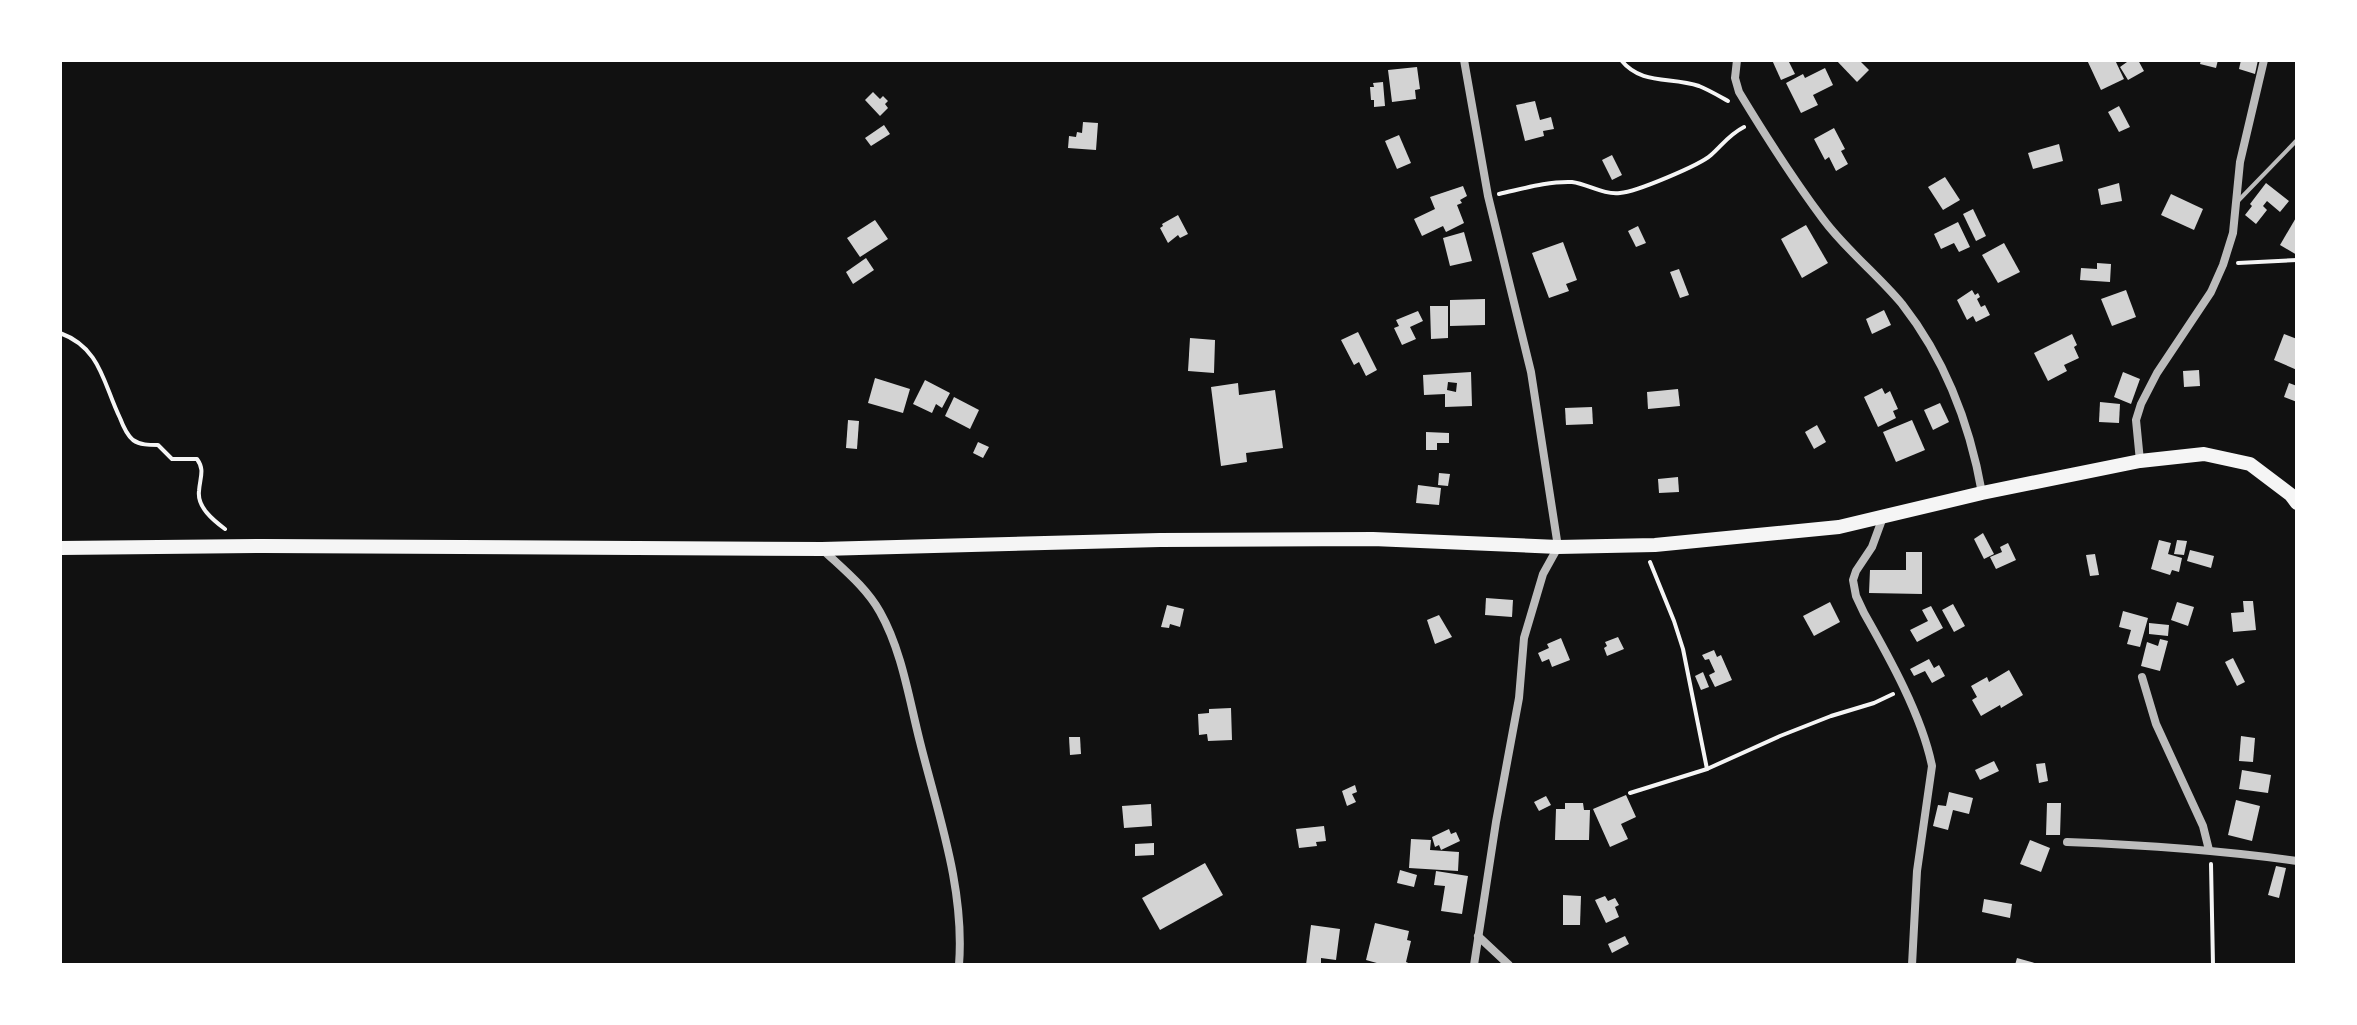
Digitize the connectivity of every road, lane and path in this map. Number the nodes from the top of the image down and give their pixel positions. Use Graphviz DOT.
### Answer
graph roads {
  1 [pos="1464,60"];
  2 [pos="1621,60"];
  3 [pos="1737,60"];
  4 [pos="2264,60"];
  5 [pos="1756,120"];
  6 [pos="2297,140"];
  7 [pos="1488,196"];
  8 [pos="2236,203"];
  9 [pos="2297,260"];
  10 [pos="2223,265"];
  11 [pos="60,333"];
  12 [pos="2140,461"];
  13 [pos="1982,493"];
  14 [pos="2297,503"];
  15 [pos="1883,517"];
  16 [pos="1642,545"];
  17 [pos="249,547"];
  18 [pos="1558,547"];
  19 [pos="60,548"];
  20 [pos="822,549"];
  21 [pos="2142,677"];
  22 [pos="1903,689"];
  23 [pos="1707,769"];
  24 [pos="1630,793"];
  25 [pos="2067,842"];
  26 [pos="2209,850"];
  27 [pos="2297,861"];
  28 [pos="1478,936"];
  29 [pos="959,965"];
  30 [pos="1474,965"];
  31 [pos="1509,965"];
  32 [pos="1912,965"];
  33 [pos="2213,965"];
  1 -- 7 [label="street"];
  2 -- 5 [label="path"];
  3 -- 5 [label="street"];
  4 -- 8 [label="street"];
  5 -- 7 [label="path"];
  5 -- 13 [label="street"];
  6 -- 8 [label="lane"];
  7 -- 18 [label="street"];
  8 -- 10 [label="street"];
  9 -- 10 [label="path"];
  10 -- 12 [label="street"];
  11 -- 17 [label="path"];
  12 -- 13 [label="main road"];
  12 -- 14 [label="main road"];
  13 -- 15 [label="main road"];
  15 -- 16 [label="main road"];
  15 -- 22 [label="street"];
  16 -- 18 [label="main road"];
  16 -- 23 [label="path"];
  17 -- 19 [label="main road"];
  17 -- 20 [label="main road"];
  18 -- 20 [label="main road"];
  18 -- 28 [label="street"];
  20 -- 29 [label="street"];
  21 -- 26 [label="street"];
  22 -- 23 [label="path"];
  22 -- 32 [label="street"];
  23 -- 24 [label="path"];
  25 -- 26 [label="street"];
  26 -- 27 [label="street"];
  26 -- 33 [label="path"];
  28 -- 30 [label="street"];
  28 -- 31 [label="street"];
}
